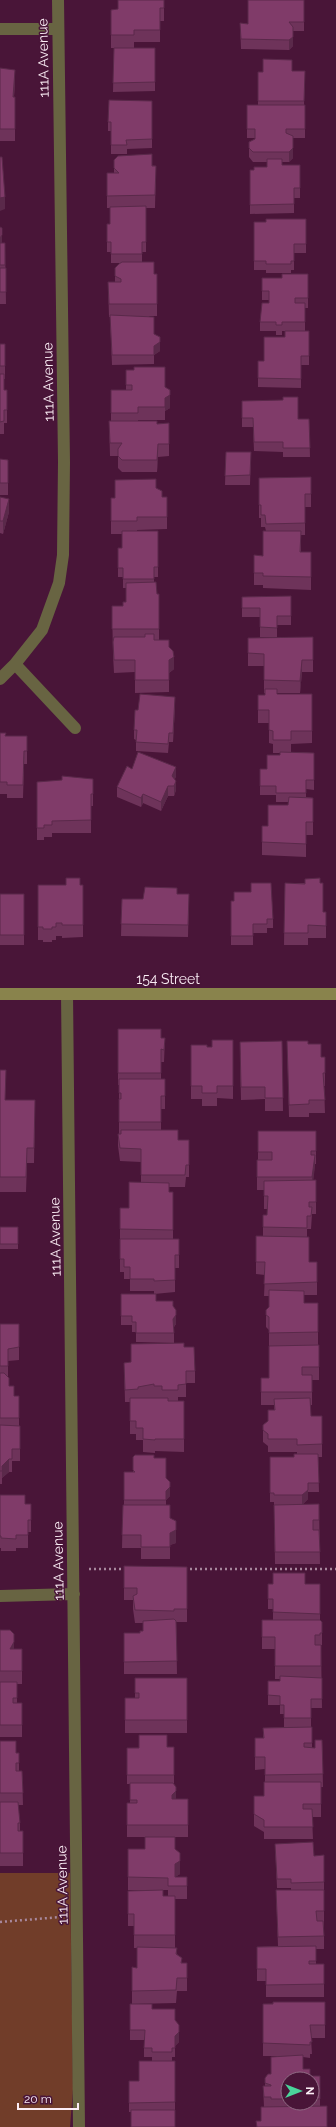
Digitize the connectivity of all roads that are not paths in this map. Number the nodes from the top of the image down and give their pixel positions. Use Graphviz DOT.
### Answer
graph roads {
  1 [pos="58,0"];
  2 [pos="0,28"];
  3 [pos="58,29"];
  4 [pos="14,664"];
  5 [pos="0,678"];
  6 [pos="75,728"];
  7 [pos="0,994"];
  8 [pos="67,994"];
  9 [pos="336,994"];
  10 [pos="74,1594"];
  11 [pos="0,1596"];
  12 [pos="79,2127"];
  1 -- 3 [label="street, 111A Avenue"];
  2 -- 3 [label="street"];
  3 -- 4 [label="street, 111A Avenue"];
  4 -- 5 [label="street, 111A Avenue"];
  4 -- 6 [label="street"];
  7 -- 8 [label="street, 154 Street"];
  8 -- 9 [label="street, 154 Street"];
  8 -- 10 [label="street, 111A Avenue"];
  10 -- 11 [label="street"];
  10 -- 12 [label="street, 111A Avenue"];
}
